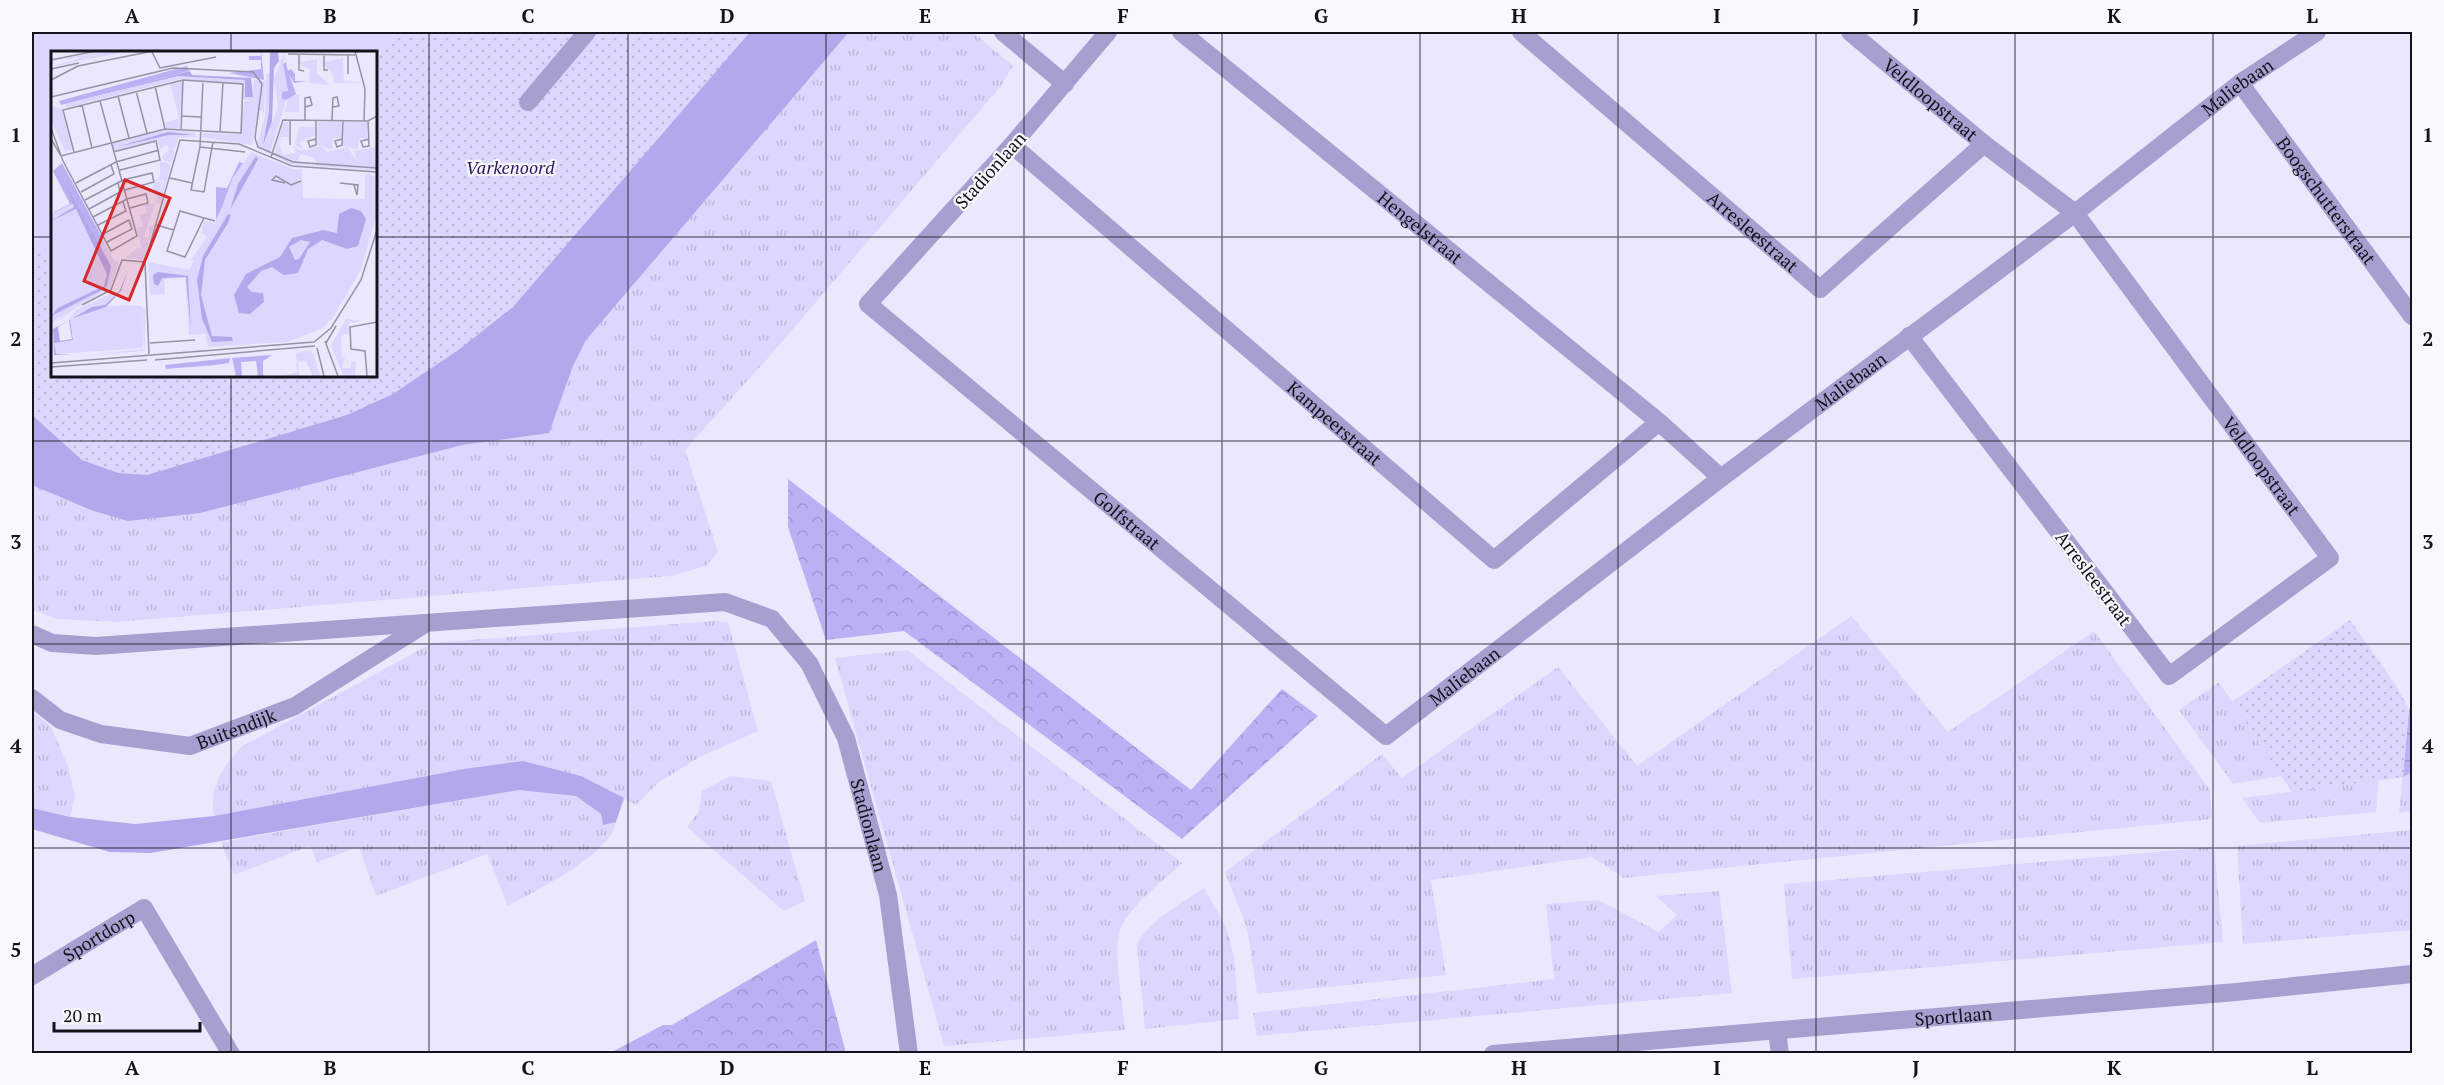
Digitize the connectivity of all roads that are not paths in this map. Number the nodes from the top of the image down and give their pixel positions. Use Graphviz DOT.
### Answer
graph roads {
  1 [pos="587,32"];
  2 [pos="1003,32"];
  3 [pos="1108,32"];
  4 [pos="1181,32"];
  5 [pos="1521,32"];
  6 [pos="1850,32"];
  7 [pos="2316,32"];
  8 [pos="2240,83"];
  9 [pos="1065,84"];
  10 [pos="528,102"];
  11 [pos="1984,144"];
  12 [pos="1012,146"];
  13 [pos="2075,213"];
  14 [pos="868,304"];
  15 [pos="2412,316"];
  16 [pos="1909,336"];
  17 [pos="1659,422"];
  18 [pos="1721,478"];
  19 [pos="772,619"];
  20 [pos="425,624"];
  21 [pos="32,634"];
  22 [pos="2169,676"];
  23 [pos="32,698"];
  24 [pos="1386,736"];
  25 [pos="2412,974"];
  26 [pos="32,976"];
  27 [pos="1778,1031"];
  28 [pos="231,1053"];
  29 [pos="909,1053"];
  30 [pos="1493,1053"];
  31 [pos="1780,1053"];
  1 -- 10 [label="street"];
  2 -- 9 [label="street"];
  3 -- 9 [label="street, Stadionlaan"];
  4 -- 17 [label="street, Hengelstraat"];
  5 -- 11 [label="street, Arresleestraat"];
  6 -- 11 [label="street, Veldloopstraat"];
  7 -- 8 [label="street, Maliebaan"];
  8 -- 13 [label="street, Maliebaan"];
  8 -- 15 [label="street, Boogschutterstraat"];
  9 -- 12 [label="street, Stadionlaan"];
  11 -- 13 [label="street, Veldloopstraat"];
  12 -- 14 [label="street, Stadionlaan"];
  12 -- 17 [label="street, Kampeerstraat"];
  13 -- 16 [label="street, Maliebaan"];
  13 -- 22 [label="street, Veldloopstraat"];
  14 -- 24 [label="street, Golfstraat"];
  16 -- 18 [label="street, Maliebaan"];
  16 -- 22 [label="street, Arresleestraat"];
  17 -- 18 [label="street"];
  18 -- 24 [label="street, Maliebaan"];
  19 -- 20 [label="street, Buitendijk"];
  19 -- 29 [label="street, Stadionlaan"];
  20 -- 21 [label="street, Buitendijk"];
  20 -- 23 [label="street, Buitendijk"];
  25 -- 27 [label="street, Sportlaan"];
  26 -- 28 [label="street, Sportdorp"];
  27 -- 30 [label="street, Sportlaan"];
  27 -- 31 [label="street"];
}
